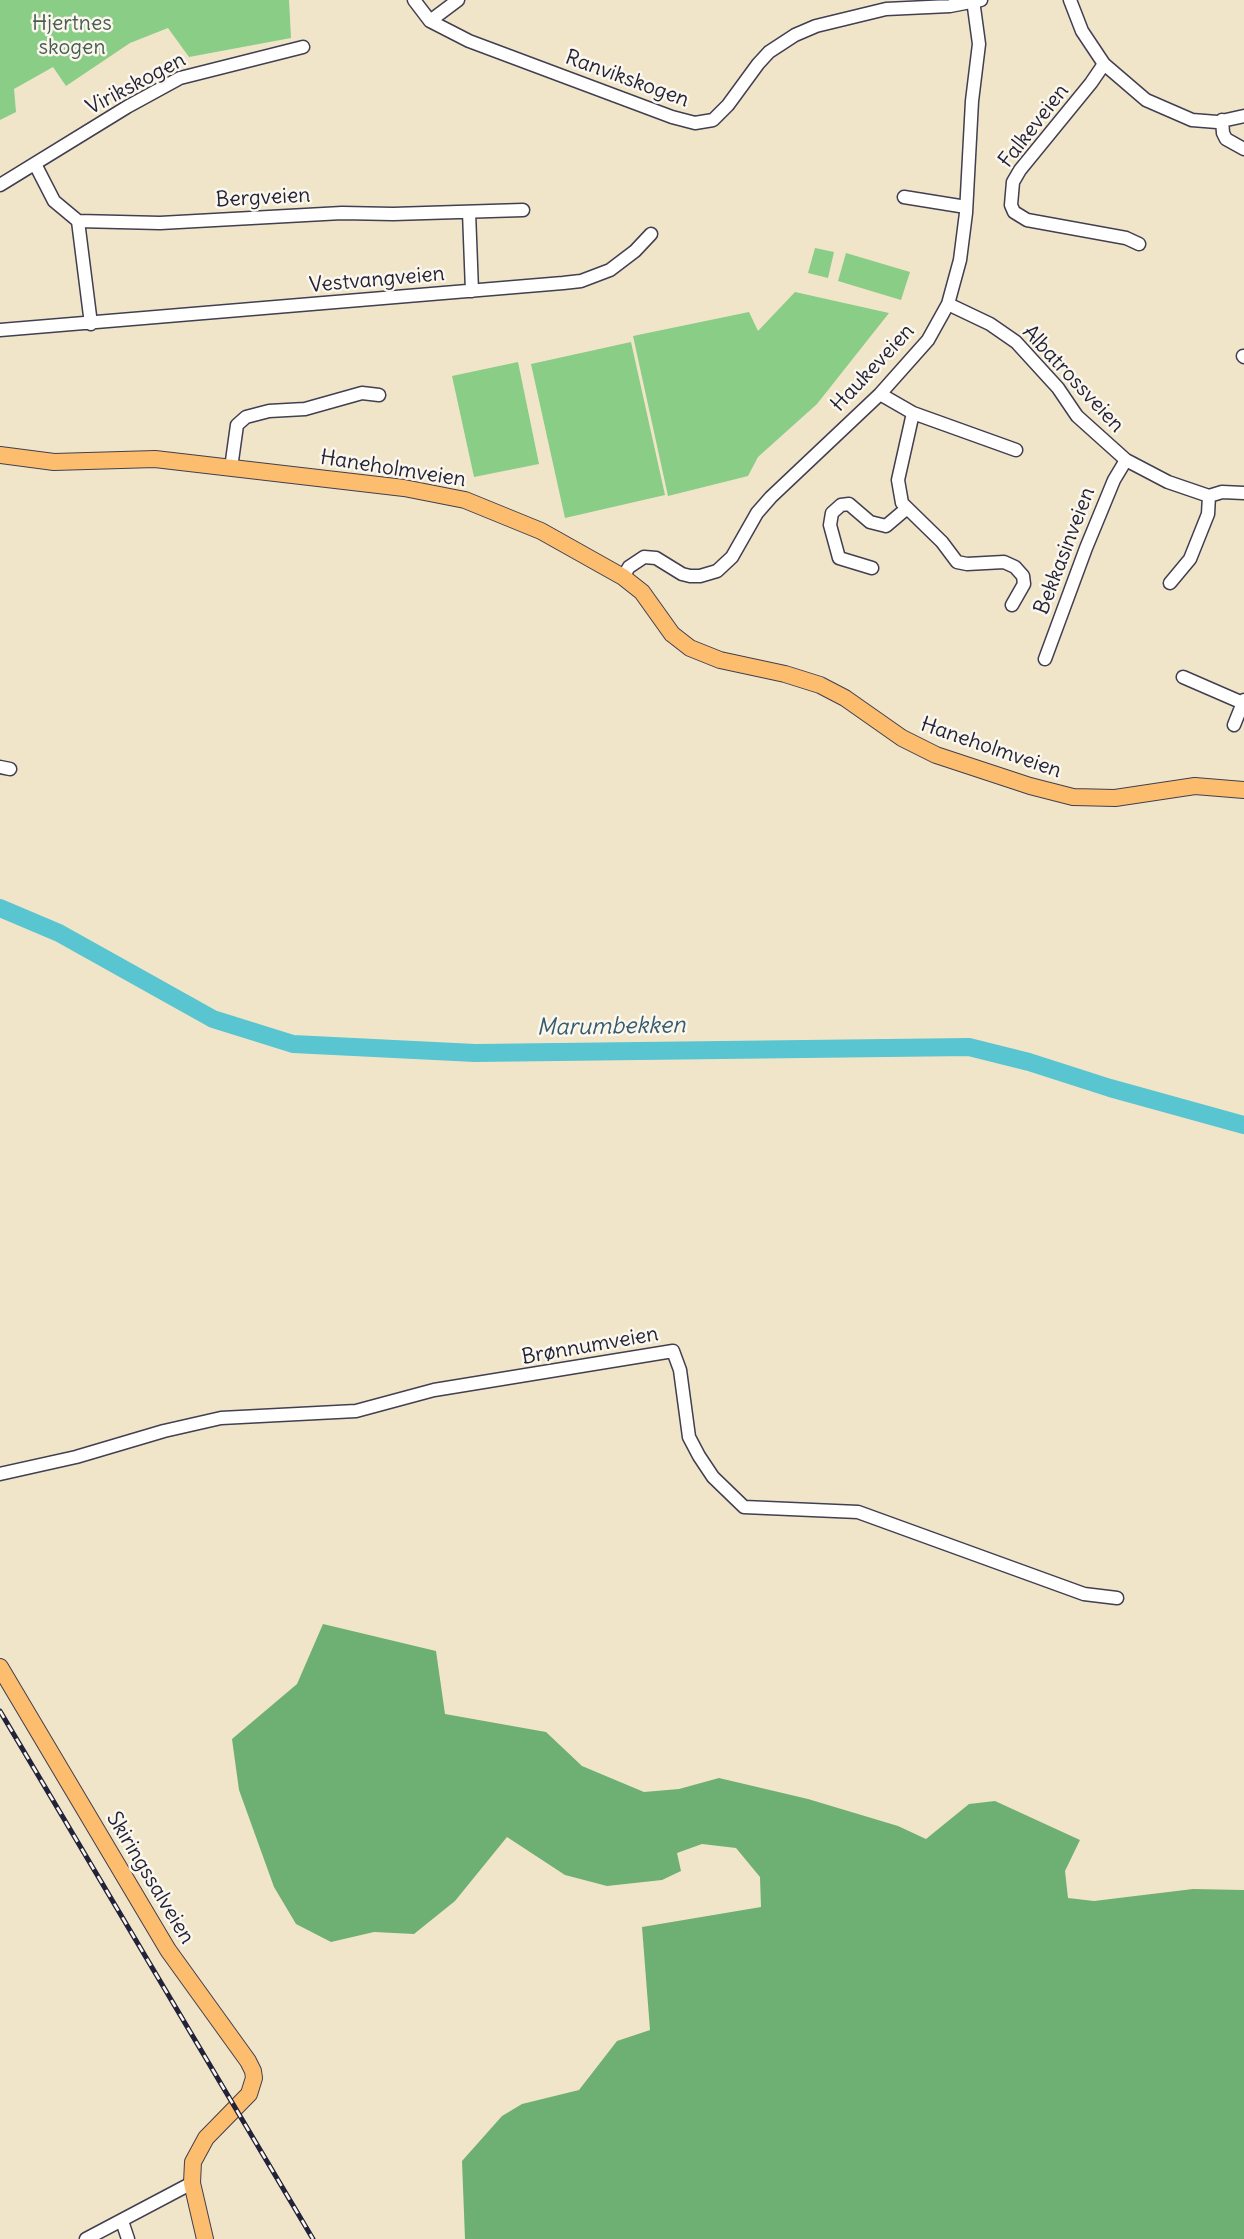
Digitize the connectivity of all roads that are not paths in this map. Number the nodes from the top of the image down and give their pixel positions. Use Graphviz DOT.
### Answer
graph roads {
  1 [pos="414,0"];
  2 [pos="458,0"];
  3 [pos="1070,0"];
  4 [pos="976,1"];
  5 [pos="430,20"];
  6 [pos="303,47"];
  7 [pos="1104,64"];
  8 [pos="1244,116"];
  9 [pos="1223,120"];
  10 [pos="1244,149"];
  11 [pos="35,164"];
  12 [pos="0,185"];
  13 [pos="905,197"];
  14 [pos="966,207"];
  15 [pos="523,210"];
  16 [pos="469,212"];
  17 [pos="78,221"];
  18 [pos="651,234"];
  19 [pos="1139,244"];
  20 [pos="472,291"];
  21 [pos="948,304"];
  22 [pos="91,324"];
  23 [pos="0,330"];
  24 [pos="880,394"];
  25 [pos="379,395"];
  26 [pos="913,413"];
  27 [pos="1016,450"];
  28 [pos="0,456"];
  29 [pos="1126,460"];
  30 [pos="231,468"];
  31 [pos="1244,493"];
  32 [pos="1209,496"];
  33 [pos="906,509"];
  34 [pos="872,568"];
  35 [pos="623,577"];
  36 [pos="1170,583"];
  37 [pos="1012,605"];
  38 [pos="1045,659"];
  39 [pos="1182,677"];
  40 [pos="1244,702"];
  41 [pos="1234,725"];
  42 [pos="1244,790"];
  43 [pos="0,1474"];
  44 [pos="1117,1598"];
  45 [pos="0,1667"];
  46 [pos="192,2183"];
  47 [pos="122,2221"];
  48 [pos="86,2239"];
  49 [pos="128,2239"];
  50 [pos="205,2239"];
  1 -- 5 [label="street, Ranvikskogen"];
  2 -- 5 [label="street"];
  3 -- 7 [label="street"];
  4 -- 5 [label="street, Ranvikskogen"];
  4 -- 14 [label="street, Haukeveien"];
  6 -- 11 [label="street, Virikskogen"];
  7 -- 9 [label="street"];
  7 -- 19 [label="street, Falkeveien"];
  8 -- 9 [label="street"];
  9 -- 10 [label="street"];
  11 -- 12 [label="street, Virikskogen"];
  11 -- 17 [label="street"];
  13 -- 14 [label="street"];
  14 -- 21 [label="street, Haukeveien"];
  15 -- 16 [label="street, Bergveien"];
  16 -- 17 [label="street, Bergveien"];
  16 -- 20 [label="street"];
  17 -- 22 [label="street"];
  18 -- 20 [label="street, Vestvangveien"];
  20 -- 22 [label="street, Vestvangveien"];
  21 -- 24 [label="street, Haukeveien"];
  21 -- 29 [label="street, Albatrossveien"];
  22 -- 23 [label="street, Vestvangveien"];
  24 -- 26 [label="street"];
  24 -- 35 [label="street, Haukeveien"];
  25 -- 30 [label="street"];
  26 -- 27 [label="street"];
  26 -- 33 [label="street"];
  28 -- 30 [label="main road, Haneholmveien"];
  29 -- 32 [label="street, Albatrossveien"];
  29 -- 38 [label="street, Bekkasinveien"];
  30 -- 35 [label="main road, Haneholmveien"];
  31 -- 32 [label="street, Albatrossveien"];
  32 -- 36 [label="street"];
  33 -- 34 [label="street"];
  33 -- 37 [label="street"];
  35 -- 42 [label="main road, Haneholmveien"];
  39 -- 40 [label="street"];
  40 -- 41 [label="street"];
  43 -- 44 [label="street, Brønnumveien"];
  45 -- 46 [label="main road, Skiringssalveien"];
  46 -- 47 [label="street"];
  46 -- 50 [label="main road"];
  47 -- 48 [label="street"];
  47 -- 49 [label="street"];
}
